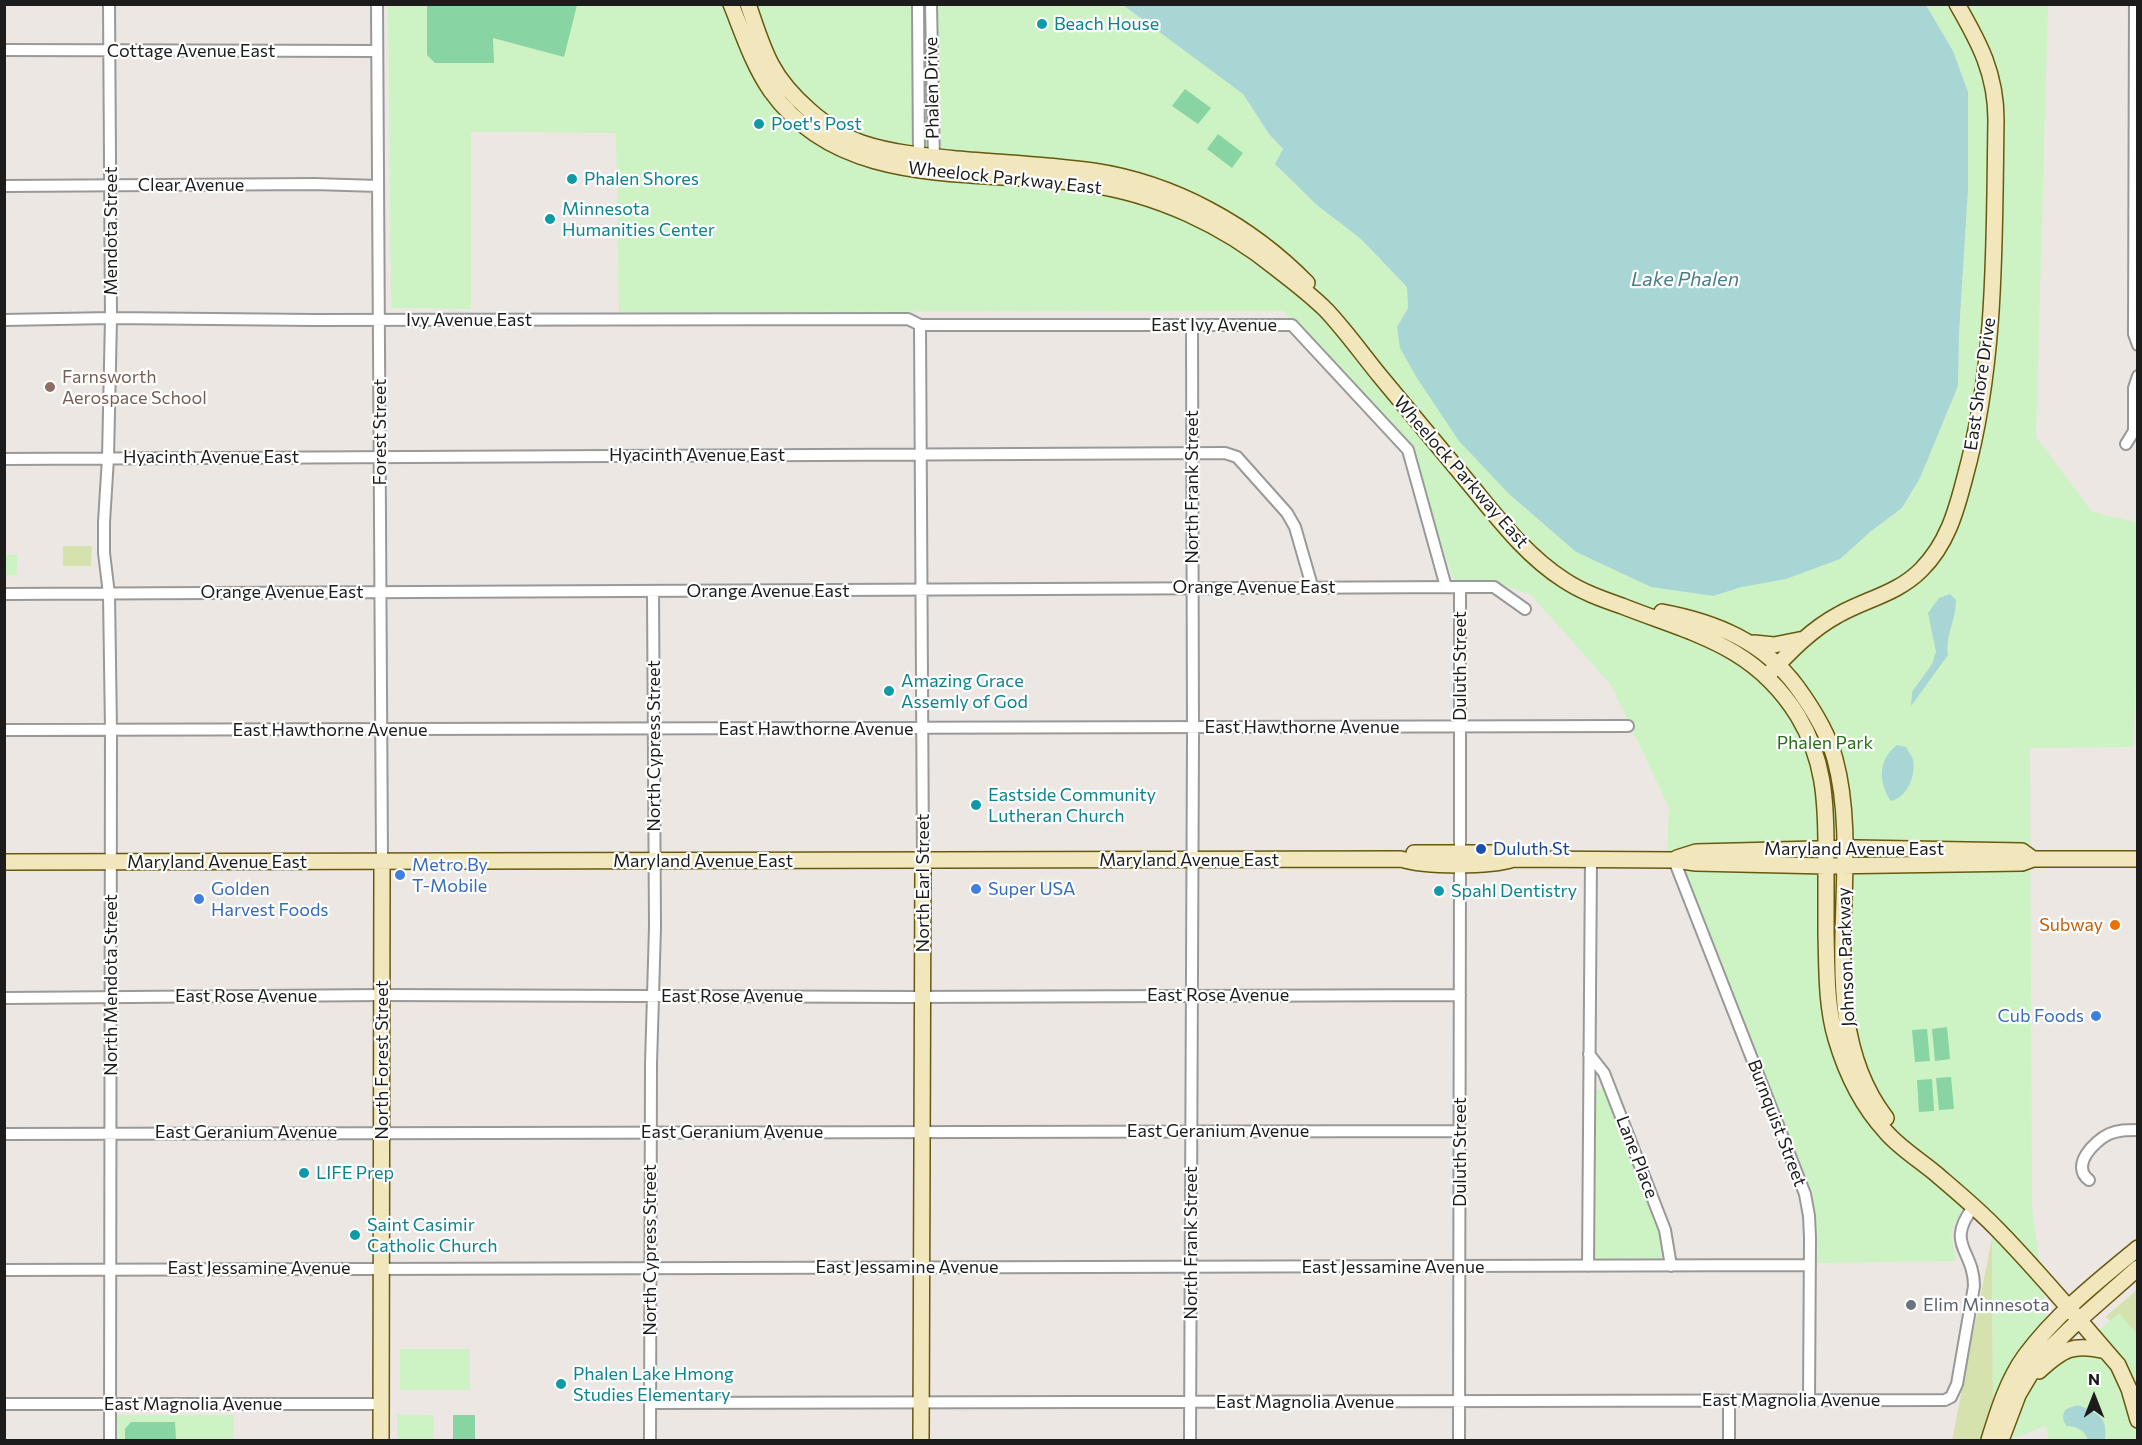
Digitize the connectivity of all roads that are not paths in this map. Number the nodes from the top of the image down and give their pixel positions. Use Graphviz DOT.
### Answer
graph roads {
  1 [pos="110,4"];
  2 [pos="377,4"];
  3 [pos="731,4"];
  4 [pos="918,4"];
  5 [pos="931,4"];
  6 [pos="1957,4"];
  7 [pos="2135,4"];
  8 [pos="750,11"];
  9 [pos="4,50"];
  10 [pos="110,51"];
  11 [pos="377,51"];
  12 [pos="927,163"];
  13 [pos="111,185"];
  14 [pos="4,186"];
  15 [pos="378,186"];
  16 [pos="111,318"];
  17 [pos="4,320"];
  18 [pos="379,320"];
  19 [pos="1191,325"];
  20 [pos="926,326"];
  21 [pos="2138,345"];
  22 [pos="2138,376"];
  23 [pos="2126,444"];
  24 [pos="1192,453"];
  25 [pos="921,454"];
  26 [pos="380,456"];
  27 [pos="108,458"];
  28 [pos="4,459"];
  29 [pos="1312,586"];
  30 [pos="1192,587"];
  31 [pos="1446,587"];
  32 [pos="1460,587"];
  33 [pos="381,591"];
  34 [pos="922,591"];
  35 [pos="653,592"];
  36 [pos="4,594"];
  37 [pos="109,594"];
  38 [pos="1620,606"];
  39 [pos="1525,609"];
  40 [pos="1804,639"];
  41 [pos="1750,642"];
  42 [pos="1778,665"];
  43 [pos="1766,677"];
  44 [pos="1460,726"];
  45 [pos="1628,726"];
  46 [pos="1193,727"];
  47 [pos="654,729"];
  48 [pos="923,729"];
  49 [pos="4,730"];
  50 [pos="111,730"];
  51 [pos="382,730"];
  52 [pos="1826,848"];
  53 [pos="1844,848"];
  54 [pos="1460,858"];
  55 [pos="1591,859"];
  56 [pos="2033,859"];
  57 [pos="2138,859"];
  58 [pos="382,860"];
  59 [pos="1193,860"];
  60 [pos="1674,860"];
  61 [pos="654,861"];
  62 [pos="923,861"];
  63 [pos="4,862"];
  64 [pos="111,862"];
  65 [pos="1826,866"];
  66 [pos="1844,866"];
  67 [pos="382,995"];
  68 [pos="1192,995"];
  69 [pos="1460,995"];
  70 [pos="653,996"];
  71 [pos="111,997"];
  72 [pos="923,997"];
  73 [pos="4,998"];
  74 [pos="1589,1054"];
  75 [pos="2138,1130"];
  76 [pos="923,1131"];
  77 [pos="1192,1131"];
  78 [pos="1460,1131"];
  79 [pos="382,1132"];
  80 [pos="651,1132"];
  81 [pos="111,1133"];
  82 [pos="4,1134"];
  83 [pos="1930,1169"];
  84 [pos="2089,1180"];
  85 [pos="1974,1206"];
  86 [pos="2138,1248"];
  87 [pos="1810,1264"];
  88 [pos="1459,1266"];
  89 [pos="1588,1266"];
  90 [pos="1671,1266"];
  91 [pos="1191,1267"];
  92 [pos="381,1268"];
  93 [pos="650,1268"];
  94 [pos="922,1268"];
  95 [pos="2138,1268"];
  96 [pos="111,1269"];
  97 [pos="4,1270"];
  98 [pos="2068,1308"];
  99 [pos="2079,1320"];
  100 [pos="2106,1351"];
  101 [pos="1809,1400"];
  102 [pos="1459,1401"];
  103 [pos="1729,1401"];
  104 [pos="2135,1401"];
  105 [pos="921,1402"];
  106 [pos="1191,1402"];
  107 [pos="650,1403"];
  108 [pos="4,1404"];
  109 [pos="110,1404"];
  110 [pos="381,1404"];
  111 [pos="2138,1420"];
  112 [pos="2007,1422"];
  113 [pos="110,1440"];
  114 [pos="381,1440"];
  115 [pos="650,1440"];
  116 [pos="921,1440"];
  117 [pos="1190,1440"];
  118 [pos="1459,1440"];
  119 [pos="1729,1440"];
  120 [pos="1989,1440"];
  121 [pos="2001,1440"];
  1 -- 10 [label="street, Mendota Street"];
  2 -- 11 [label="street, Forest Street"];
  3 -- 12 [label="street, Wheelock Parkway East"];
  4 -- 12 [label="street, Phalen Drive"];
  5 -- 12 [label="street, Phalen Drive"];
  6 -- 40 [label="street, East Shore Drive"];
  7 -- 21 [label="street"];
  8 -- 12 [label="street, Wheelock Parkway East"];
  9 -- 10 [label="street, Cottage Avenue East"];
  10 -- 11 [label="street, Cottage Avenue East"];
  10 -- 13 [label="street, Mendota Street"];
  11 -- 15 [label="street, Forest Street"];
  12 -- 38 [label="street, Wheelock Parkway East"];
  13 -- 14 [label="street, Clear Avenue"];
  13 -- 15 [label="street, Clear Avenue"];
  13 -- 16 [label="street, Mendota Street"];
  15 -- 18 [label="street, Forest Street"];
  16 -- 17 [label="street, Ivy Avenue East"];
  16 -- 18 [label="street, Ivy Avenue East"];
  16 -- 27 [label="street, Mendota Street"];
  18 -- 20 [label="street, Ivy Avenue East"];
  18 -- 26 [label="street, Forest Street"];
  19 -- 20 [label="street, East Ivy Avenue"];
  19 -- 24 [label="street, North Frank Street"];
  19 -- 31 [label="street, East Ivy Avenue"];
  20 -- 25 [label="street, North Earl Street"];
  22 -- 23 [label="street"];
  24 -- 25 [label="street, Hyacinth Avenue East"];
  24 -- 29 [label="street, Hyacinth Avenue East"];
  24 -- 30 [label="street, North Frank Street"];
  25 -- 26 [label="street, Hyacinth Avenue East"];
  25 -- 34 [label="street, North Earl Street"];
  26 -- 27 [label="street, Hyacinth Avenue East"];
  26 -- 33 [label="street, Forest Street"];
  27 -- 28 [label="street, Hyacinth Avenue East"];
  27 -- 37 [label="street, North Mendota Street"];
  29 -- 30 [label="street, Orange Avenue East"];
  29 -- 31 [label="street, Orange Avenue East"];
  30 -- 34 [label="street, Orange Avenue East"];
  30 -- 46 [label="street, North Frank Street"];
  31 -- 32 [label="street, Orange Avenue East"];
  32 -- 39 [label="street, Orange Avenue East"];
  32 -- 44 [label="street, Duluth Street"];
  33 -- 35 [label="street, Orange Avenue East"];
  33 -- 37 [label="street, Orange Avenue East"];
  33 -- 51 [label="street, Forest Street"];
  34 -- 35 [label="street, Orange Avenue East"];
  34 -- 48 [label="street, North Earl Street"];
  35 -- 47 [label="street, North Cypress Street"];
  36 -- 37 [label="street, Orange Avenue East"];
  37 -- 50 [label="street, North Mendota Street"];
  38 -- 41 [label="street, Wheelock Parkway East"];
  38 -- 43 [label="street, Wheelock Parkway East"];
  40 -- 41 [label="street"];
  40 -- 42 [label="street, East Shore Drive"];
  41 -- 42 [label="street, Wheelock Parkway East"];
  42 -- 43 [label="street, East Shore Drive"];
  42 -- 53 [label="street, Johnson Parkway"];
  43 -- 52 [label="street, Johnson Parkway"];
  44 -- 45 [label="street, East Hawthorne Avenue"];
  44 -- 46 [label="street, East Hawthorne Avenue"];
  44 -- 54 [label="street, Duluth Street"];
  46 -- 48 [label="street, East Hawthorne Avenue"];
  46 -- 59 [label="street, North Frank Street"];
  47 -- 48 [label="street, East Hawthorne Avenue"];
  47 -- 51 [label="street, East Hawthorne Avenue"];
  47 -- 61 [label="street, North Cypress Street"];
  48 -- 62 [label="street, North Earl Street"];
  49 -- 50 [label="street, East Hawthorne Avenue"];
  50 -- 51 [label="street, East Hawthorne Avenue"];
  50 -- 64 [label="street, North Mendota Street"];
  51 -- 58 [label="street, Forest Street"];
  52 -- 53 [label="street, Maryland Avenue East"];
  52 -- 60 [label="street, Maryland Avenue East"];
  52 -- 65 [label="street, Johnson Parkway"];
  53 -- 56 [label="street, Maryland Avenue East"];
  53 -- 66 [label="street, Johnson Parkway"];
  54 -- 55 [label="street, Maryland Avenue East"];
  54 -- 59 [label="street, Maryland Avenue East"];
  54 -- 69 [label="street, Duluth Street"];
  55 -- 60 [label="street, Maryland Avenue East"];
  55 -- 74 [label="street, Lane Place"];
  56 -- 57 [label="street, Maryland Avenue East"];
  56 -- 66 [label="street, Maryland Avenue East"];
  58 -- 61 [label="street, Maryland Avenue East"];
  58 -- 64 [label="street, Maryland Avenue East"];
  58 -- 67 [label="street, North Forest Street"];
  59 -- 62 [label="street, Maryland Avenue East"];
  59 -- 68 [label="street, North Frank Street"];
  60 -- 65 [label="street, Maryland Avenue East"];
  60 -- 87 [label="street, Burnquist Street"];
  61 -- 62 [label="street, Maryland Avenue East"];
  61 -- 70 [label="street, North Cypress Street"];
  62 -- 72 [label="street, North Earl Street"];
  63 -- 64 [label="street, Maryland Avenue East"];
  64 -- 71 [label="street, North Mendota Street"];
  65 -- 66 [label="street, Maryland Avenue East"];
  65 -- 83 [label="street, Johnson Parkway"];
  66 -- 83 [label="street, Johnson Parkway"];
  67 -- 70 [label="street, East Rose Avenue"];
  67 -- 71 [label="street, East Rose Avenue"];
  67 -- 79 [label="street, North Forest Street"];
  68 -- 69 [label="street, East Rose Avenue"];
  68 -- 72 [label="street, East Rose Avenue"];
  68 -- 77 [label="street, North Frank Street"];
  69 -- 78 [label="street, Duluth Street"];
  70 -- 72 [label="street, East Rose Avenue"];
  70 -- 80 [label="street, North Cypress Street"];
  71 -- 73 [label="street, East Rose Avenue"];
  71 -- 81 [label="street, North Mendota Street"];
  72 -- 76 [label="street, North Earl Street"];
  74 -- 89 [label="street, Lane Place"];
  74 -- 90 [label="street, Lane Place"];
  75 -- 84 [label="street"];
  76 -- 77 [label="street, East Geranium Avenue"];
  76 -- 80 [label="street, East Geranium Avenue"];
  76 -- 94 [label="street, North Earl Street"];
  77 -- 78 [label="street, East Geranium Avenue"];
  77 -- 91 [label="street, North Frank Street"];
  78 -- 88 [label="street, Duluth Street"];
  79 -- 80 [label="street, East Geranium Avenue"];
  79 -- 81 [label="street, East Geranium Avenue"];
  79 -- 92 [label="street, North Forest Street"];
  80 -- 93 [label="street, North Cypress Street"];
  81 -- 82 [label="street, East Geranium Avenue"];
  81 -- 96 [label="street, North Mendota Street"];
  83 -- 85 [label="street, Johnson Parkway"];
  85 -- 98 [label="street, Johnson Parkway"];
  85 -- 101 [label="street, East Magnolia Avenue"];
  86 -- 98 [label="street"];
  87 -- 90 [label="street, East Jessamine Avenue"];
  87 -- 101 [label="street, Burnquist Street"];
  88 -- 89 [label="street, East Jessamine Avenue"];
  88 -- 91 [label="street, East Jessamine Avenue"];
  88 -- 102 [label="street, Duluth Street"];
  89 -- 90 [label="street, East Jessamine Avenue"];
  91 -- 94 [label="street, East Jessamine Avenue"];
  91 -- 106 [label="street, North Frank Street"];
  92 -- 93 [label="street, East Jessamine Avenue"];
  92 -- 96 [label="street, East Jessamine Avenue"];
  92 -- 110 [label="street, North Forest Street"];
  93 -- 94 [label="street, East Jessamine Avenue"];
  93 -- 107 [label="street, North Cypress Street"];
  94 -- 105 [label="street, North Earl Street"];
  95 -- 99 [label="street"];
  96 -- 97 [label="street, East Jessamine Avenue"];
  96 -- 109 [label="street, North Mendota Street"];
  98 -- 99 [label="street, Johnson Parkway"];
  98 -- 120 [label="street"];
  99 -- 100 [label="street, Johnson Parkway"];
  99 -- 112 [label="street"];
  100 -- 104 [label="street, Johnson Parkway"];
  100 -- 112 [label="street"];
  101 -- 103 [label="street, East Magnolia Avenue"];
  102 -- 103 [label="street, East Magnolia Avenue"];
  102 -- 106 [label="street, East Magnolia Avenue"];
  102 -- 118 [label="street, Duluth Street"];
  103 -- 119 [label="street"];
  104 -- 111 [label="street, Johnson Parkway"];
  105 -- 106 [label="street, East Magnolia Avenue"];
  105 -- 107 [label="street, East Magnolia Avenue"];
  105 -- 116 [label="street, North Earl Street"];
  106 -- 117 [label="street, North Frank Street"];
  107 -- 115 [label="street, North Cypress Street"];
  108 -- 109 [label="street, East Magnolia Avenue"];
  109 -- 110 [label="street, East Magnolia Avenue"];
  109 -- 113 [label="street, North Mendota Street"];
  110 -- 114 [label="street, North Forest Street"];
  112 -- 121 [label="street"];
}
